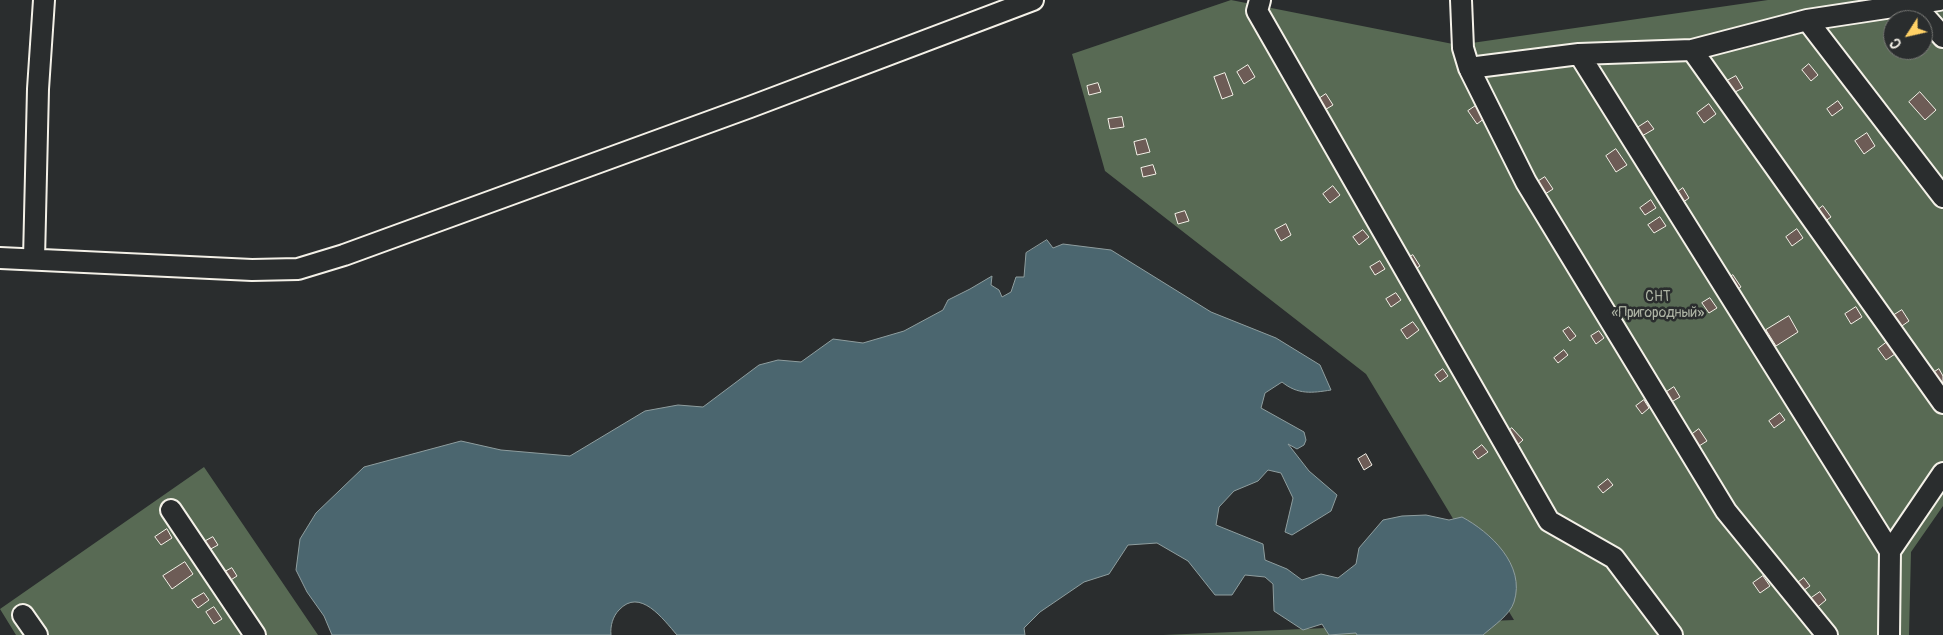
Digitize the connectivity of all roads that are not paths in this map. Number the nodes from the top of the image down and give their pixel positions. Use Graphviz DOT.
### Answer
graph roads {
  1 [pos="44,0"];
  2 [pos="1033,0"];
  3 [pos="1260,0"];
  4 [pos="1461,0"];
  5 [pos="1939,0"];
  6 [pos="1914,4"];
  7 [pos="1807,20"];
  8 [pos="1943,37"];
  9 [pos="1692,50"];
  10 [pos="1579,54"];
  11 [pos="1469,68"];
  12 [pos="1943,197"];
  13 [pos="0,258"];
  14 [pos="34,259"];
  15 [pos="1943,403"];
  16 [pos="1943,473"];
  17 [pos="171,510"];
  18 [pos="1890,550"];
  19 [pos="23,615"];
  20 [pos="36,635"];
  21 [pos="255,635"];
  22 [pos="1672,635"];
  23 [pos="1827,635"];
  24 [pos="1889,635"];
  1 -- 14 [label="street"];
  2 -- 14 [label="street"];
  3 -- 22 [label="street"];
  4 -- 11 [label="street"];
  5 -- 6 [label="street"];
  6 -- 7 [label="street"];
  6 -- 8 [label="street"];
  7 -- 9 [label="street"];
  7 -- 12 [label="street"];
  9 -- 10 [label="street"];
  9 -- 15 [label="street"];
  10 -- 11 [label="street"];
  10 -- 18 [label="street"];
  11 -- 23 [label="street"];
  13 -- 14 [label="street"];
  16 -- 18 [label="street"];
  17 -- 21 [label="street"];
  18 -- 24 [label="street"];
  19 -- 20 [label="street"];
}
